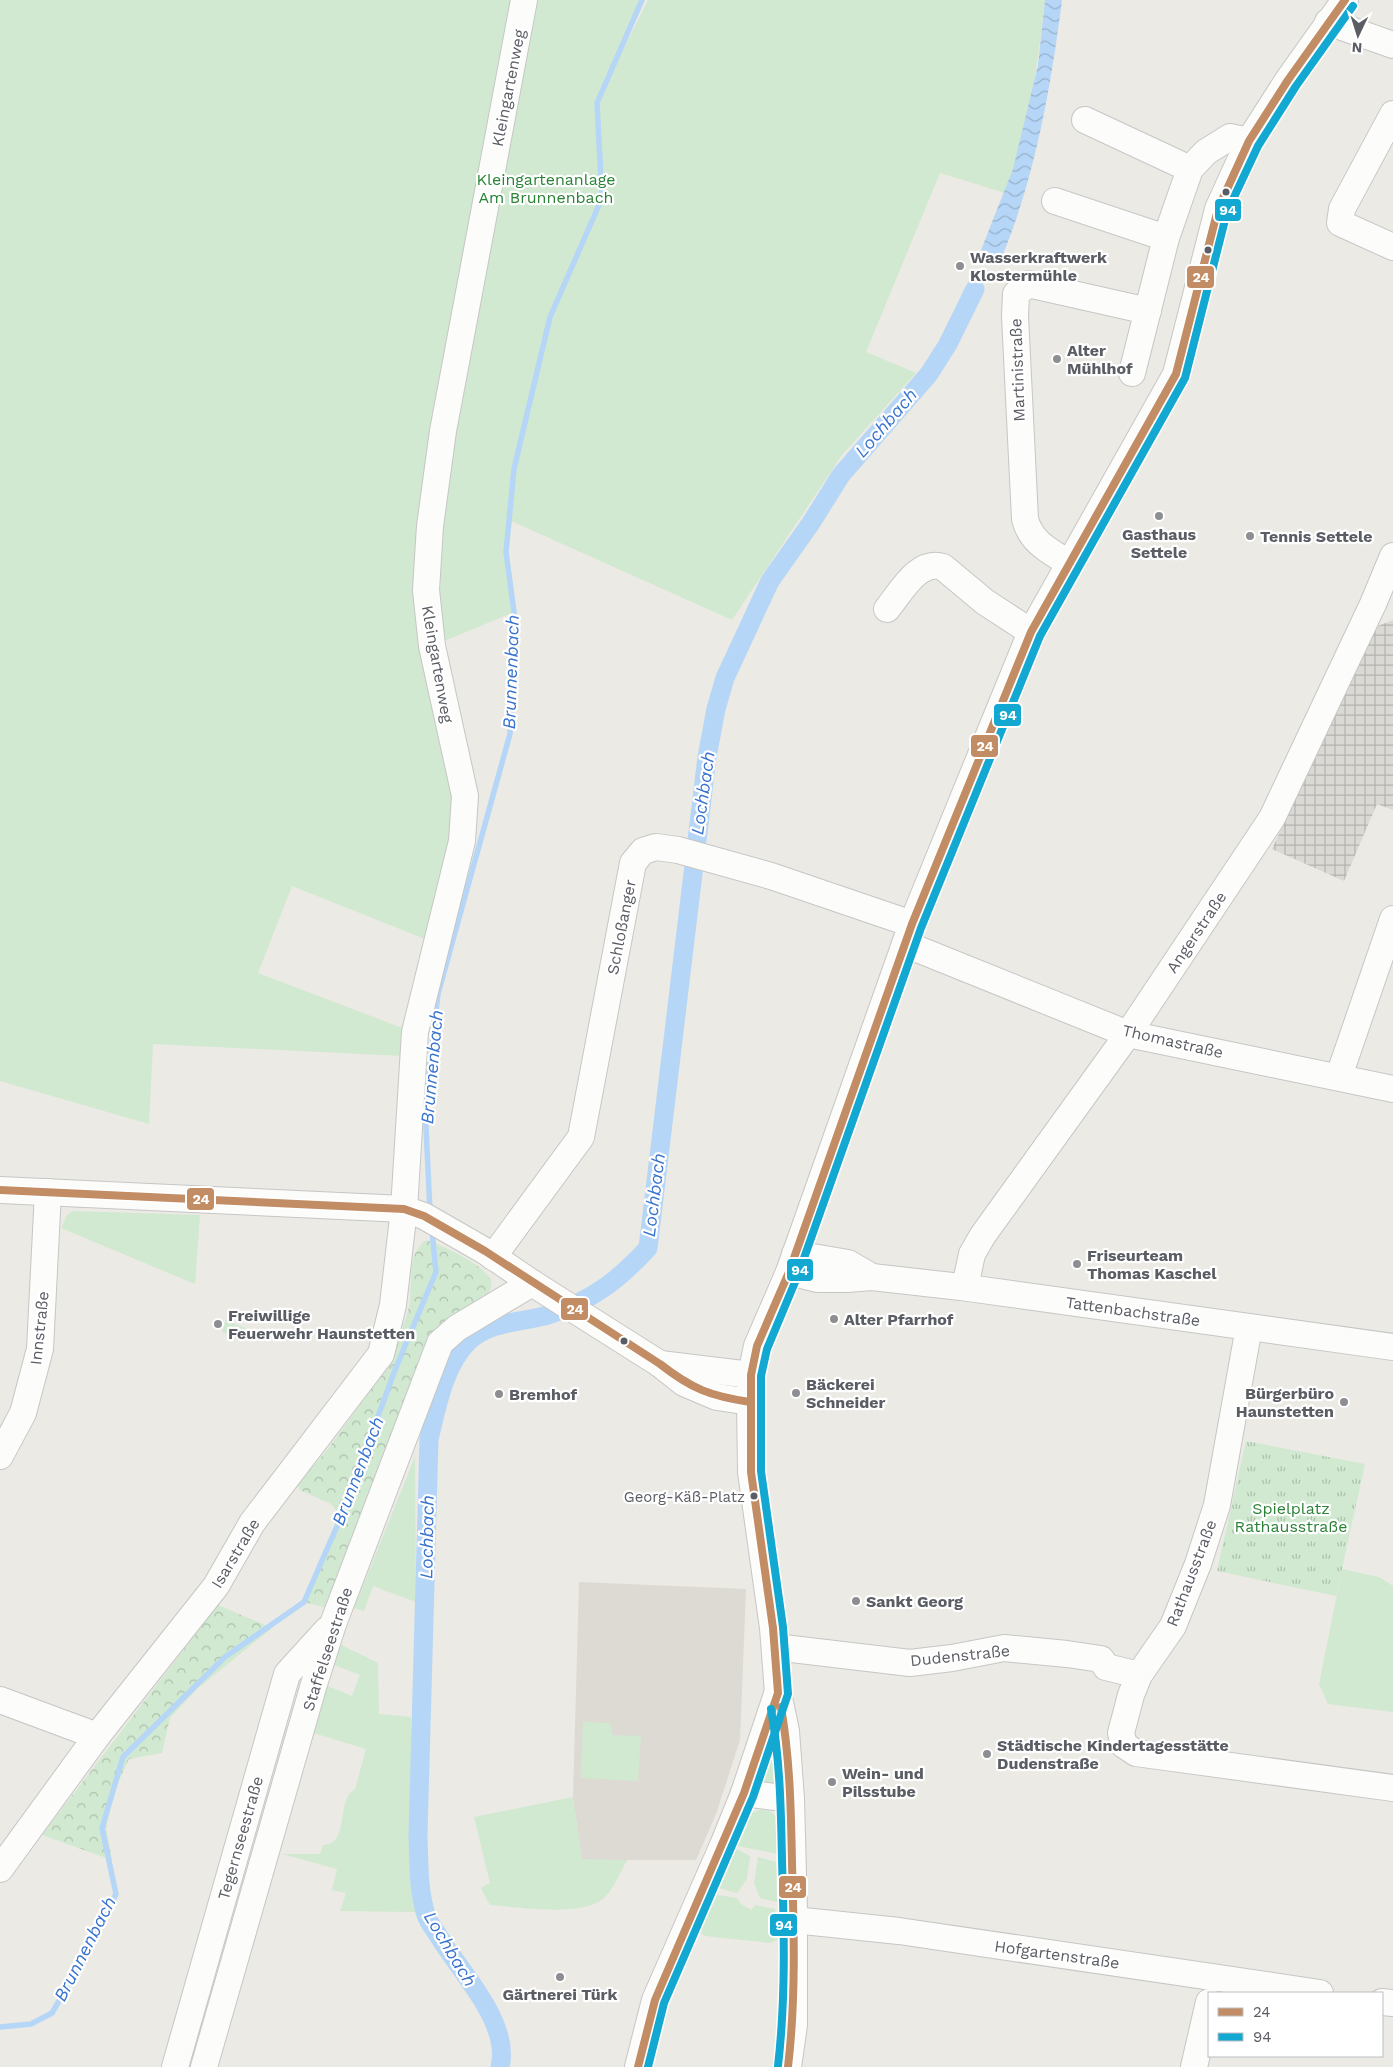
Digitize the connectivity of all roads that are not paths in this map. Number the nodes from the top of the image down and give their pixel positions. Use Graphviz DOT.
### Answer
graph roads {
  1 [pos="524,0"];
  2 [pos="1344,0"];
  3 [pos="1328,22"];
  4 [pos="1393,45"];
  5 [pos="1393,114"];
  6 [pos="1085,120"];
  7 [pos="1249,141"];
  8 [pos="1190,169"];
  9 [pos="1055,201"];
  10 [pos="1166,238"];
  11 [pos="1393,247"];
  12 [pos="1148,311"];
  13 [pos="1132,373"];
  14 [pos="1393,556"];
  15 [pos="1070,564"];
  16 [pos="1383,606"];
  17 [pos="886,609"];
  18 [pos="1031,632"];
  19 [pos="1393,919"];
  20 [pos="909,934"];
  21 [pos="1128,1034"];
  22 [pos="1339,1076"];
  23 [pos="1393,1088"];
  24 [pos="0,1190"];
  25 [pos="48,1192"];
  26 [pos="414,1213"];
  27 [pos="489,1254"];
  28 [pos="792,1263"];
  29 [pos="532,1283"];
  30 [pos="965,1287"];
  31 [pos="1249,1327"];
  32 [pos="1393,1347"];
  33 [pos="660,1364"];
  34 [pos="752,1374"];
  35 [pos="750,1402"];
  36 [pos="0,1456"];
  37 [pos="333,1624"];
  38 [pos="775,1647"];
  39 [pos="1139,1675"];
  40 [pos="778,1693"];
  41 [pos="0,1700"];
  42 [pos="97,1736"];
  43 [pos="1393,1788"];
  44 [pos="744,1793"];
  45 [pos="791,1799"];
  46 [pos="0,1869"];
  47 [pos="794,1920"];
  48 [pos="1212,1991"];
  49 [pos="1266,1992"];
  50 [pos="1208,2008"];
  51 [pos="175,2067"];
  52 [pos="204,2067"];
  53 [pos="638,2067"];
  54 [pos="788,2067"];
  55 [pos="1194,2067"];
  1 -- 26 [label="street, Kleingartenweg"];
  2 -- 3 [label="street"];
  3 -- 4 [label="street"];
  3 -- 7 [label="street"];
  5 -- 11 [label="street"];
  6 -- 8 [label="street"];
  7 -- 8 [label="street"];
  7 -- 15 [label="street"];
  8 -- 10 [label="street"];
  9 -- 10 [label="street"];
  10 -- 12 [label="street"];
  12 -- 13 [label="street"];
  12 -- 15 [label="street, Martinistraße"];
  14 -- 16 [label="street, Angerstraße"];
  15 -- 18 [label="street"];
  16 -- 21 [label="street, Angerstraße"];
  17 -- 18 [label="street"];
  18 -- 20 [label="street"];
  19 -- 22 [label="street"];
  20 -- 21 [label="street, Thomastraße"];
  20 -- 27 [label="street, Schloßanger"];
  20 -- 28 [label="street"];
  21 -- 22 [label="street, Thomastraße"];
  21 -- 30 [label="street, Angerstraße"];
  22 -- 23 [label="street, Thomastraße"];
  24 -- 25 [label="street"];
  25 -- 26 [label="street"];
  25 -- 36 [label="street, Innstraße"];
  26 -- 27 [label="street"];
  26 -- 42 [label="street, Isarstraße"];
  27 -- 29 [label="street"];
  28 -- 30 [label="street, Tattenbachstraße"];
  28 -- 34 [label="street"];
  29 -- 33 [label="street"];
  29 -- 37 [label="street, Staffelseestraße"];
  30 -- 31 [label="street, Tattenbachstraße"];
  31 -- 32 [label="street, Tattenbachstraße"];
  31 -- 39 [label="street, Rathausstraße"];
  33 -- 34 [label="street"];
  33 -- 35 [label="street"];
  34 -- 35 [label="street"];
  35 -- 38 [label="street"];
  37 -- 51 [label="street, Tegernseestraße"];
  37 -- 52 [label="street, Staffelseestraße"];
  38 -- 39 [label="street, Dudenstraße"];
  38 -- 40 [label="street"];
  39 -- 43 [label="street, Rathausstraße"];
  40 -- 44 [label="street"];
  40 -- 45 [label="street"];
  41 -- 42 [label="street"];
  42 -- 46 [label="street, Isarstraße"];
  44 -- 45 [label="street"];
  44 -- 53 [label="street"];
  45 -- 47 [label="street"];
  47 -- 48 [label="street, Hofgartenstraße"];
  47 -- 54 [label="street"];
  48 -- 49 [label="street, Hofgartenstraße"];
  50 -- 55 [label="street"];
}
